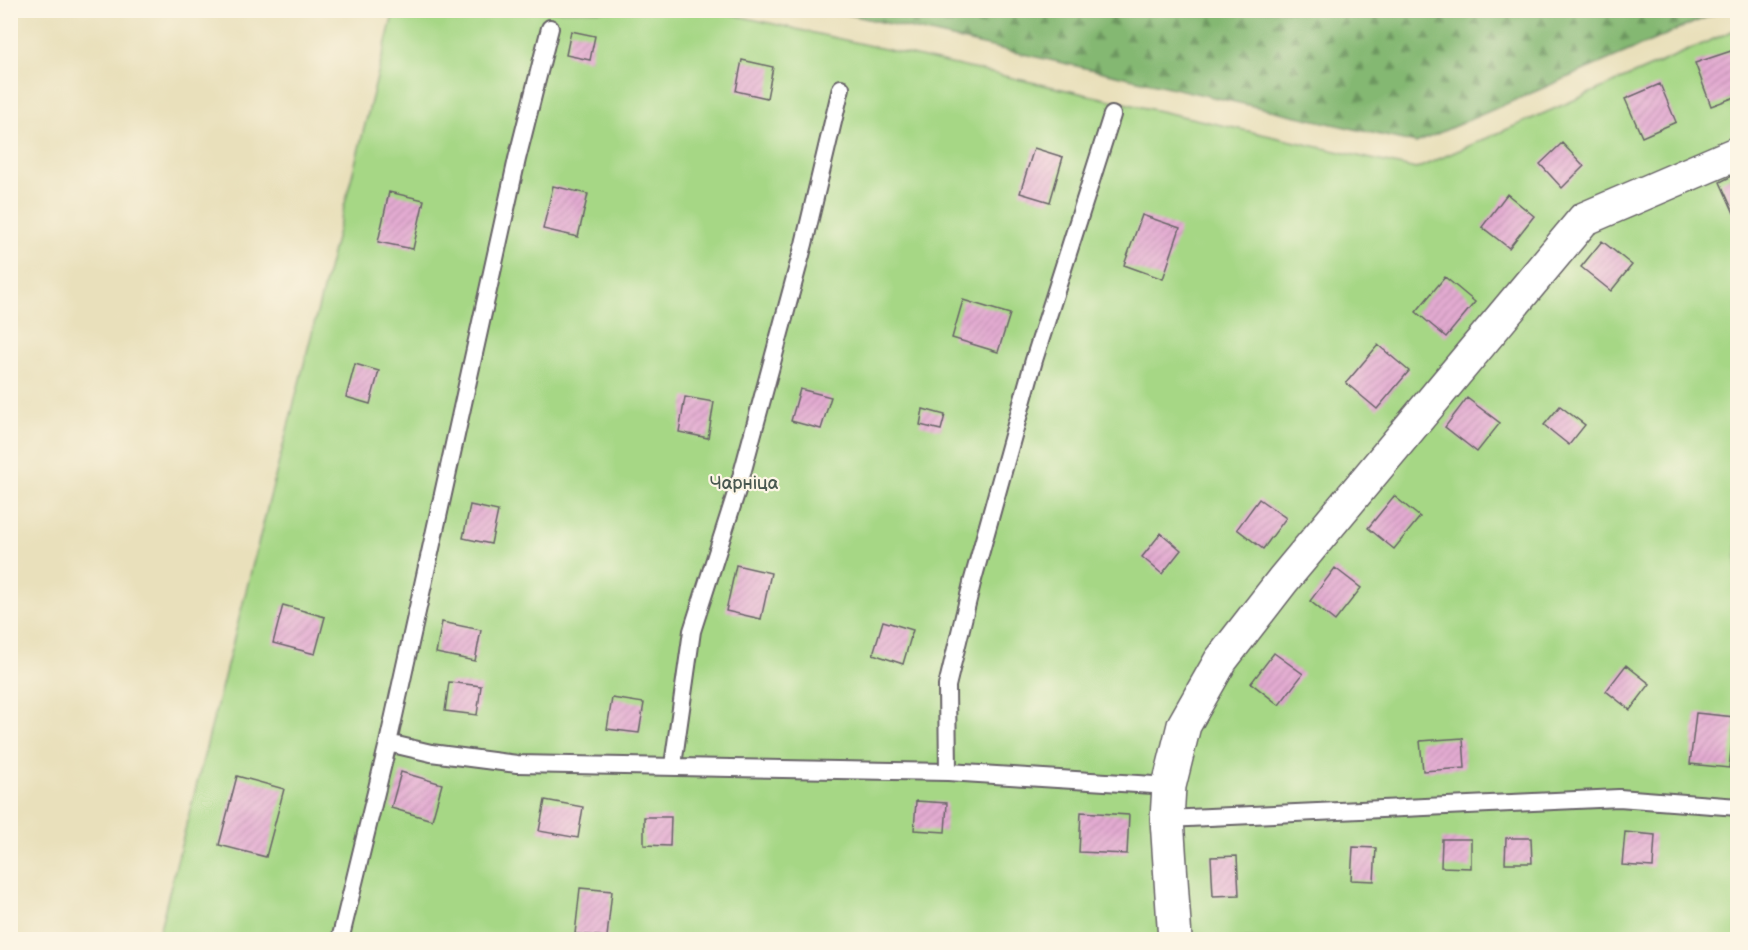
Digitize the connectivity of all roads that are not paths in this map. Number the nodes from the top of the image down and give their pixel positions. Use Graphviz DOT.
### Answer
graph roads {
  1 [pos="550,27"];
  2 [pos="841,88"];
  3 [pos="1112,115"];
  4 [pos="1737,153"];
  5 [pos="388,743"];
  6 [pos="673,765"];
  7 [pos="948,772"];
  8 [pos="1169,786"];
  9 [pos="1737,807"];
  10 [pos="1167,819"];
  11 [pos="340,939"];
  12 [pos="1175,939"];
  1 -- 5 [label="lane"];
  2 -- 6 [label="lane"];
  3 -- 7 [label="lane"];
  4 -- 8 [label="street"];
  5 -- 6 [label="lane"];
  5 -- 11 [label="lane"];
  6 -- 7 [label="lane"];
  7 -- 8 [label="lane"];
  8 -- 10 [label="street"];
  9 -- 10 [label="lane"];
  10 -- 12 [label="street"];
}
